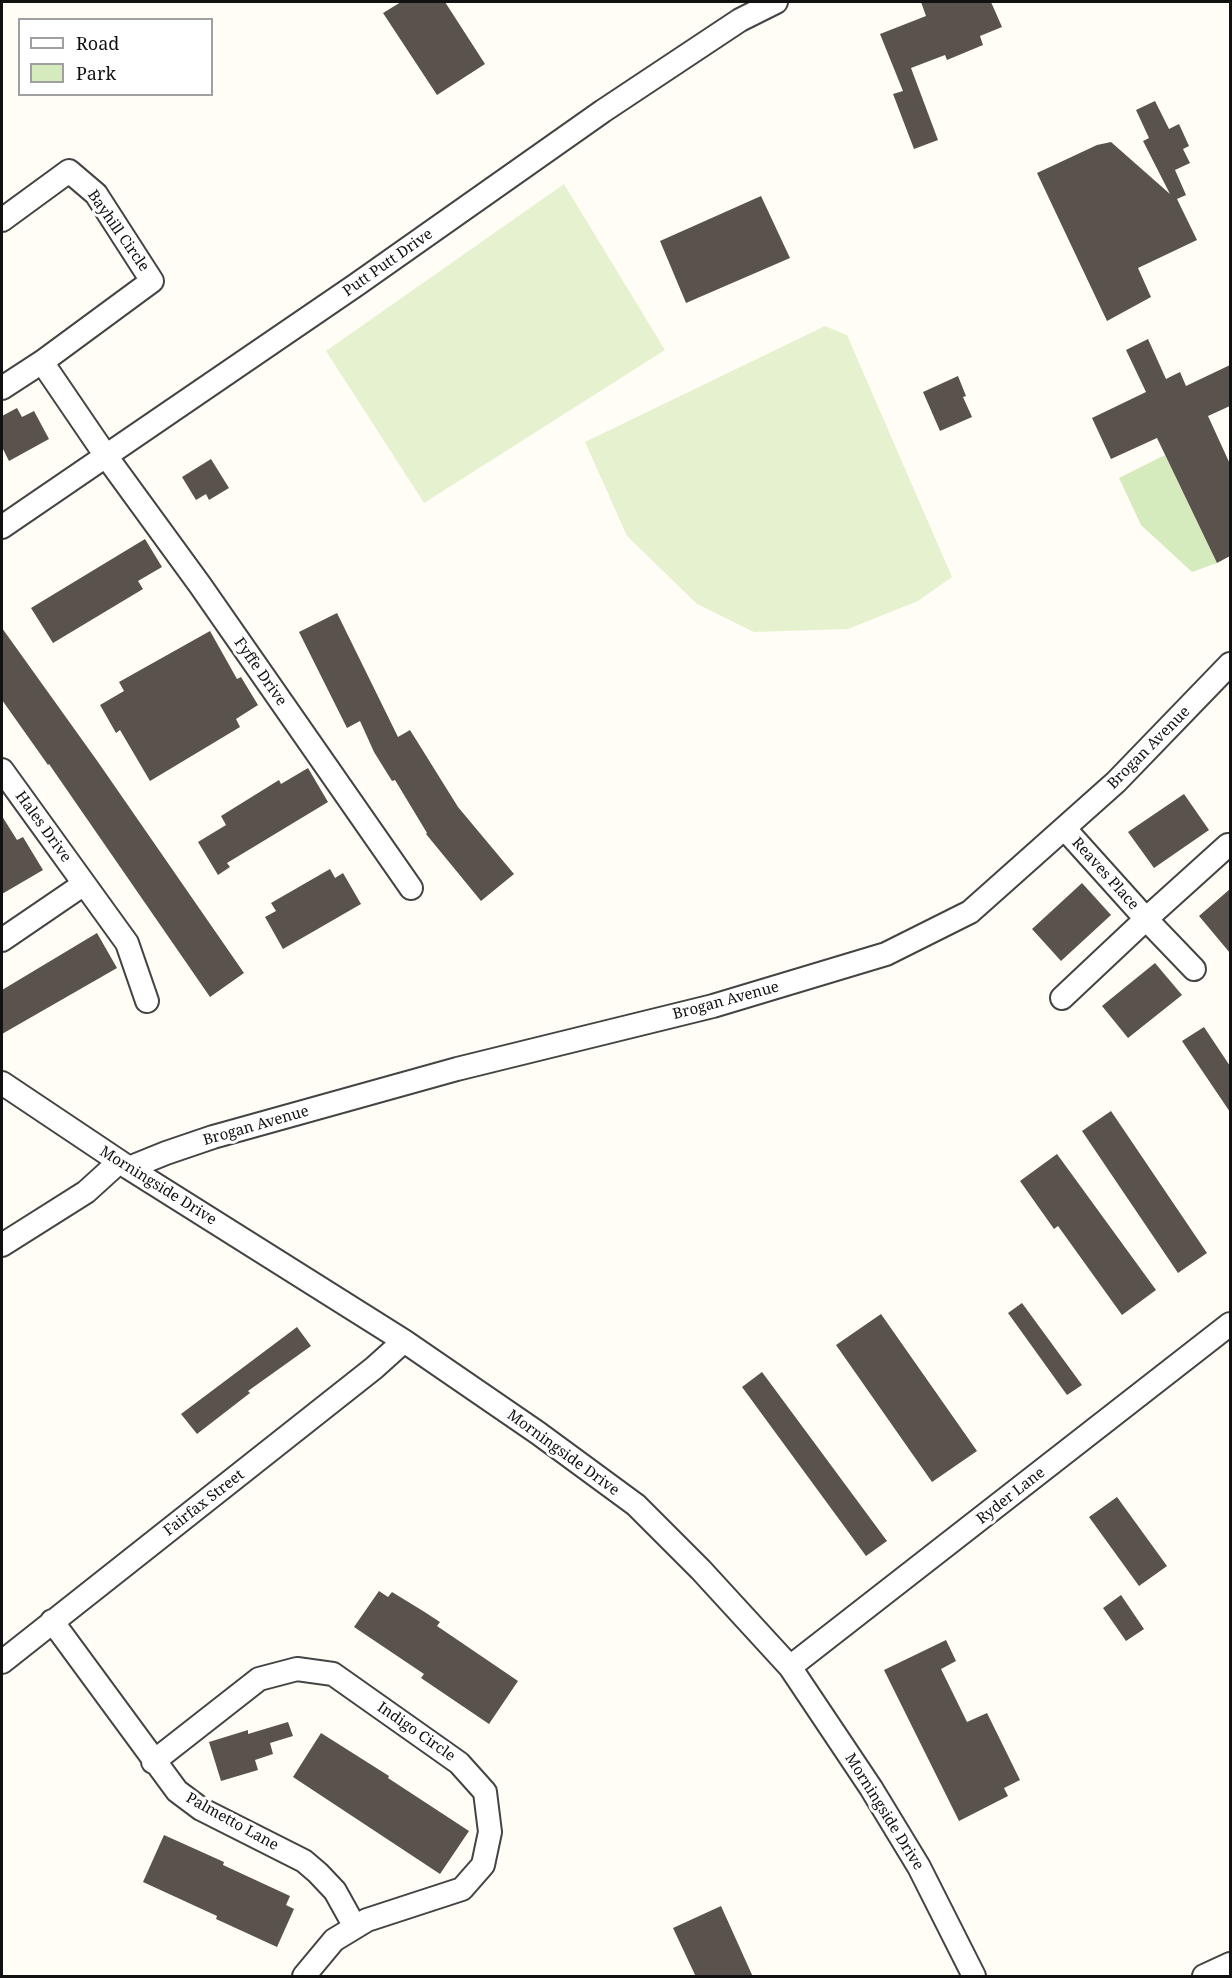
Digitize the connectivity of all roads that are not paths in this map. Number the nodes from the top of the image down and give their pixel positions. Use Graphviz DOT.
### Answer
graph roads {
  1 [pos="776,2"];
  2 [pos="2,220"];
  3 [pos="42,362"];
  4 [pos="2,388"];
  5 [pos="106,456"];
  6 [pos="2,527"];
  7 [pos="1230,664"];
  8 [pos="2,770"];
  9 [pos="1065,829"];
  10 [pos="1228,845"];
  11 [pos="84,884"];
  12 [pos="411,888"];
  13 [pos="1146,919"];
  14 [pos="2,940"];
  15 [pos="1194,969"];
  16 [pos="1062,998"];
  17 [pos="147,1001"];
  18 [pos="2,1083"];
  19 [pos="124,1165"];
  20 [pos="2,1245"];
  21 [pos="1230,1324"];
  22 [pos="404,1341"];
  23 [pos="52,1621"];
  24 [pos="2,1662"];
  25 [pos="790,1667"];
  26 [pos="153,1762"];
  27 [pos="355,1927"];
  28 [pos="1230,1964"];
  29 [pos="304,1977"];
  30 [pos="974,1977"];
  31 [pos="1204,1977"];
  1 -- 5 [label="street, Putt Putt Drive"];
  2 -- 3 [label="street, Bayhill Circle"];
  3 -- 4 [label="street, Bayhill Circle"];
  3 -- 5 [label="street"];
  5 -- 6 [label="street, Putt Putt Drive"];
  5 -- 12 [label="street, Fyffe Drive"];
  7 -- 9 [label="street, Brogan Avenue"];
  8 -- 11 [label="street, Hales Drive"];
  9 -- 13 [label="street, Reaves Place"];
  9 -- 19 [label="street, Brogan Avenue"];
  10 -- 13 [label="street, Reaves Place"];
  11 -- 14 [label="street"];
  11 -- 17 [label="street, Hales Drive"];
  13 -- 15 [label="street, Reaves Place"];
  13 -- 16 [label="street, Reaves Place"];
  18 -- 19 [label="street, Morningside Drive"];
  19 -- 20 [label="street, Brogan Avenue"];
  19 -- 22 [label="street, Morningside Drive"];
  21 -- 25 [label="street, Ryder Lane"];
  22 -- 23 [label="street, Fairfax Street"];
  22 -- 25 [label="street, Morningside Drive"];
  23 -- 24 [label="street, Fairfax Street"];
  23 -- 26 [label="street, Palmetto Lane"];
  25 -- 30 [label="street, Morningside Drive"];
  26 -- 27 [label="street, Palmetto Lane"];
  26 -- 27 [label="street, Indigo Circle"];
  27 -- 29 [label="street"];
  28 -- 31 [label="street"];
}
